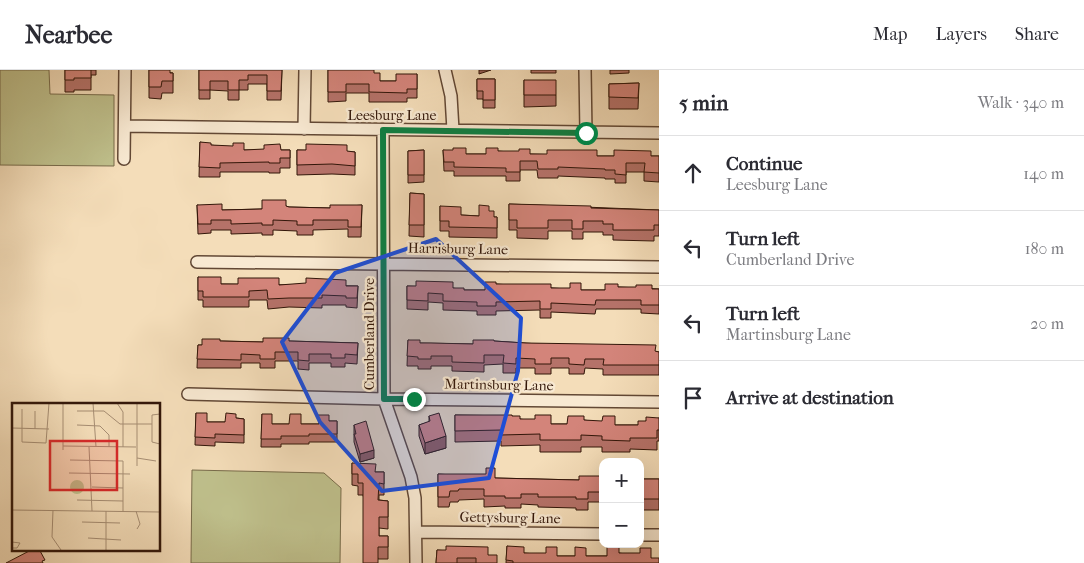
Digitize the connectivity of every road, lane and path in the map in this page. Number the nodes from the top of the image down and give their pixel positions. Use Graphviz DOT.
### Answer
graph roads {
  1 [pos="125,70"];
  2 [pos="304,70"];
  3 [pos="445,70"];
  4 [pos="585,70"];
  5 [pos="125,126"];
  6 [pos="304,129"];
  7 [pos="383,130"];
  8 [pos="453,130"];
  9 [pos="586,133"];
  10 [pos="659,133"];
  11 [pos="124,159"];
  12 [pos="197,262"];
  13 [pos="384,264"];
  14 [pos="659,267"];
  15 [pos="188,394"];
  16 [pos="384,399"];
  17 [pos="659,402"];
  18 [pos="416,532"];
  19 [pos="599,534"];
  20 [pos="644,534"];
  21 [pos="659,535"];
  22 [pos="416,563"];
  1 -- 5 [label="street"];
  2 -- 6 [label="street"];
  3 -- 8 [label="street"];
  4 -- 9 [label="street"];
  5 -- 6 [label="street, Leesburg Lane"];
  5 -- 11 [label="street"];
  6 -- 7 [label="street, Leesburg Lane"];
  7 -- 8 [label="street, Leesburg Lane"];
  7 -- 13 [label="street, Cumberland Drive"];
  8 -- 9 [label="street, Leesburg Lane"];
  9 -- 10 [label="street, Leesburg Lane"];
  12 -- 13 [label="street, Harrisburg Lane"];
  13 -- 14 [label="street, Harrisburg Lane"];
  13 -- 16 [label="street, Cumberland Drive"];
  15 -- 16 [label="street, Martinsburg Lane"];
  16 -- 17 [label="street, Martinsburg Lane"];
  16 -- 18 [label="street, Cumberland Drive"];
  18 -- 19 [label="street, Gettysburg Lane"];
  18 -- 22 [label="street, Cumberland Drive"];
  20 -- 21 [label="street"];
}
